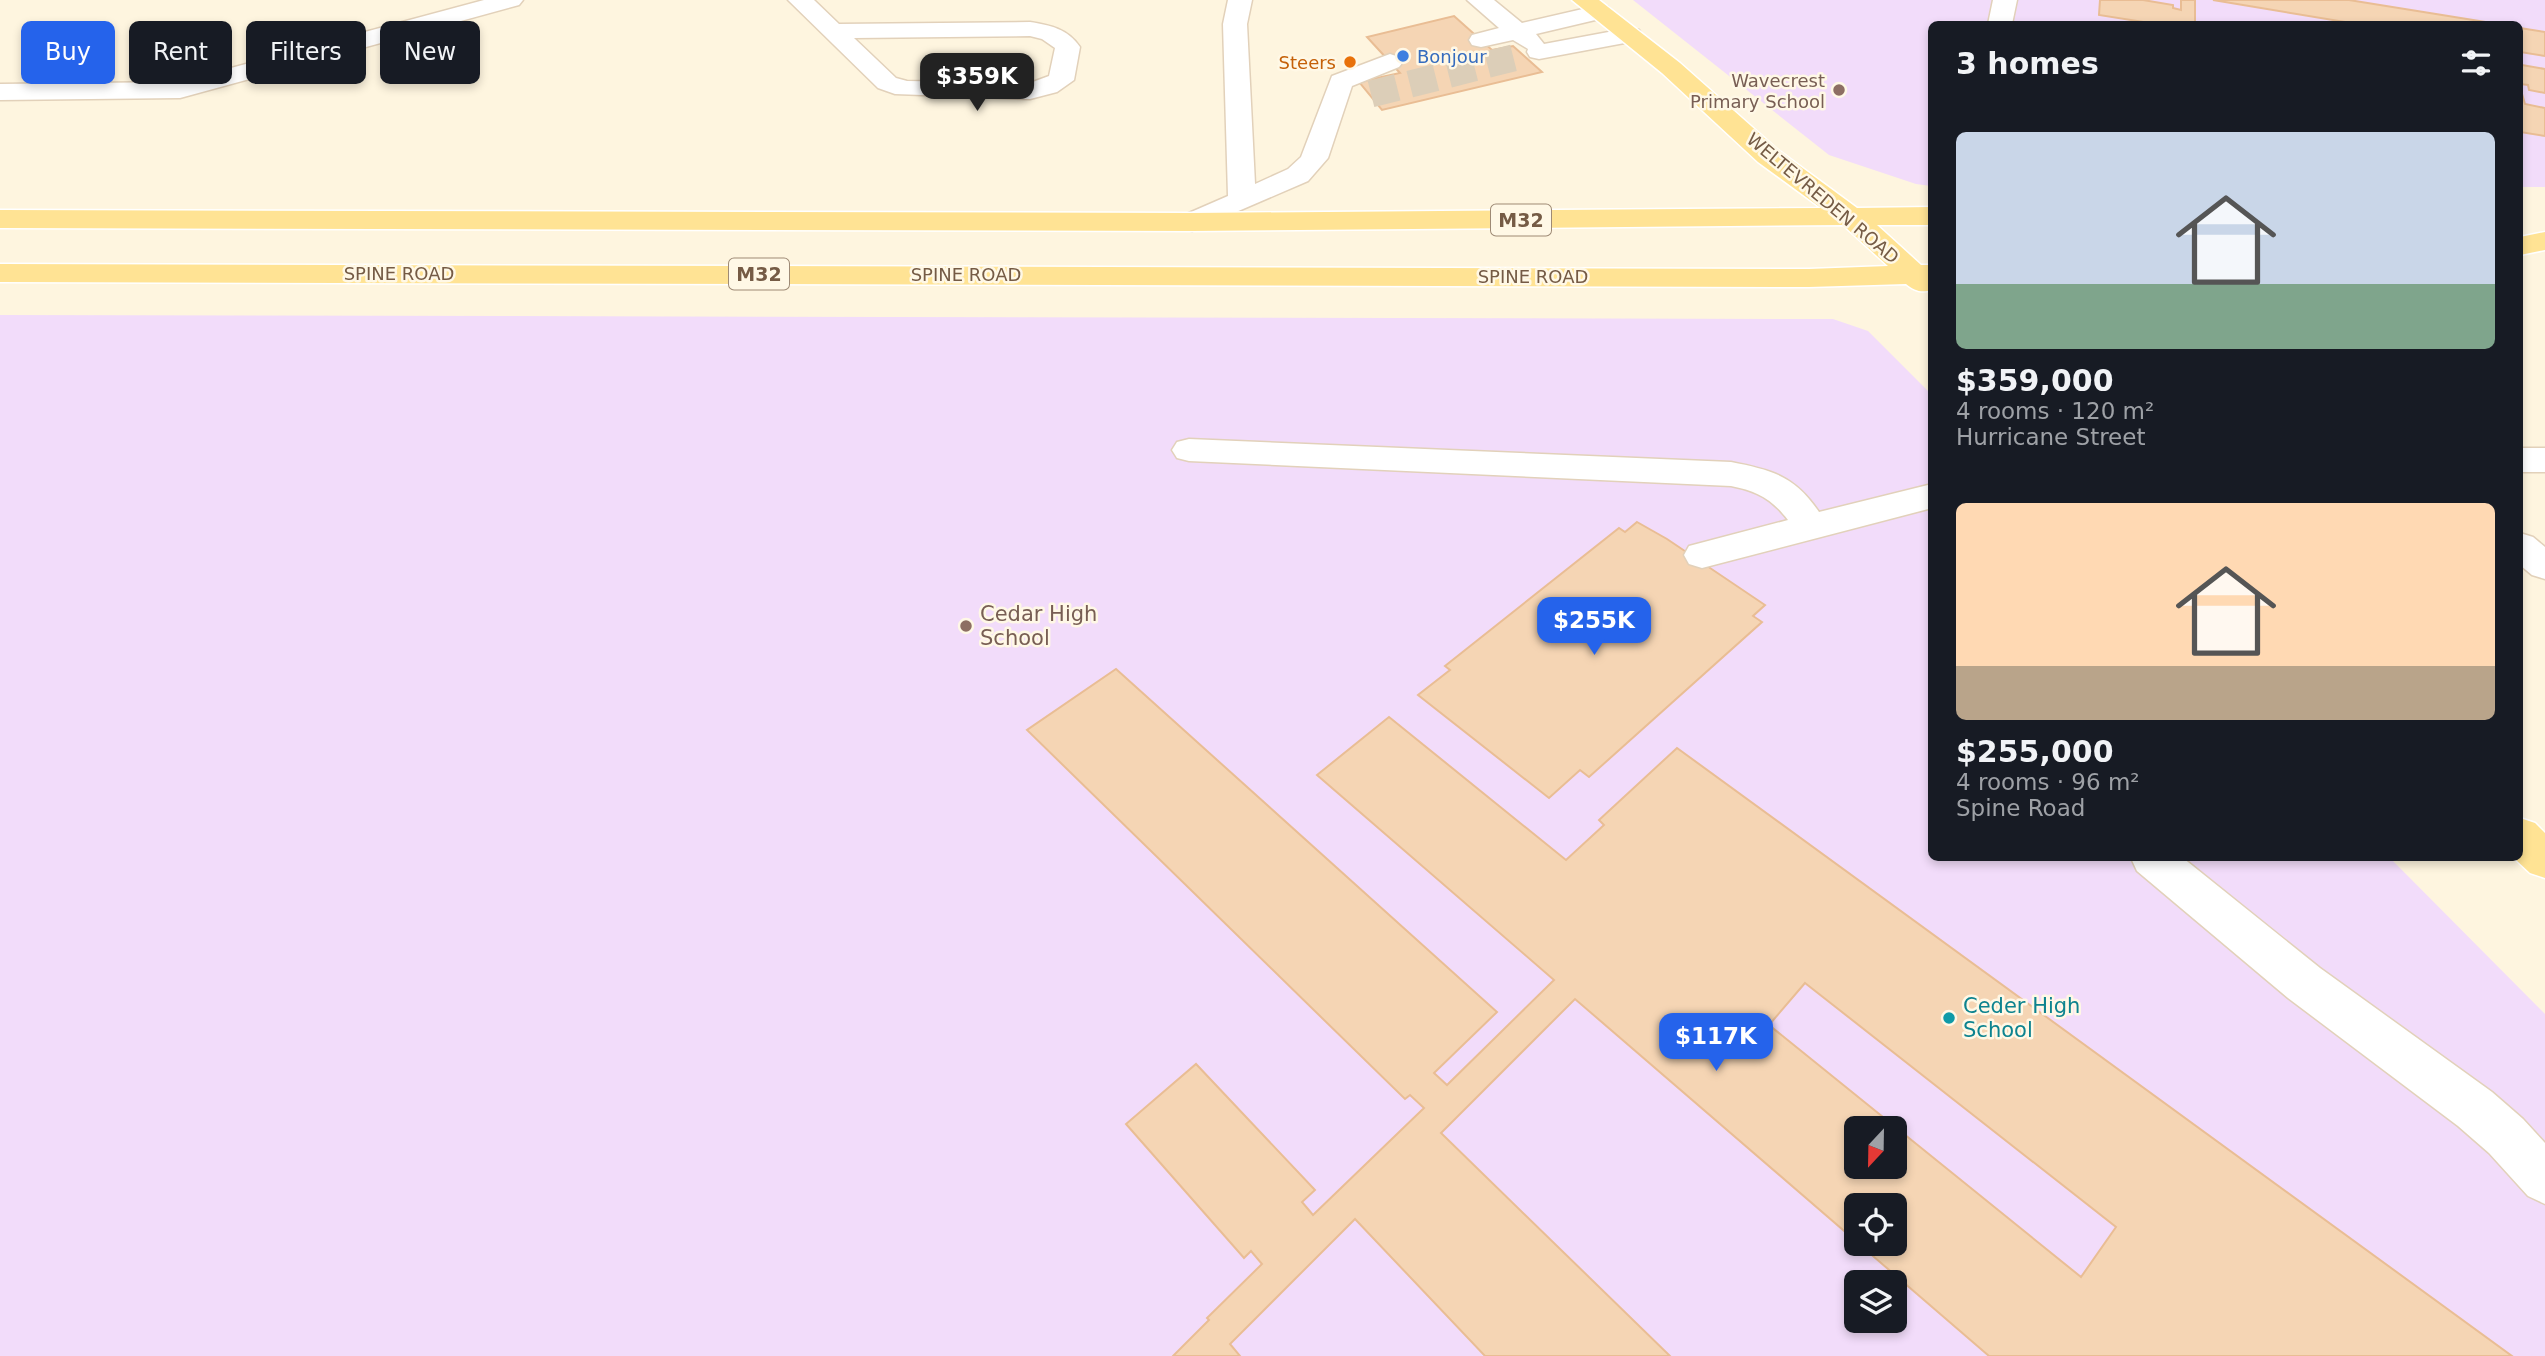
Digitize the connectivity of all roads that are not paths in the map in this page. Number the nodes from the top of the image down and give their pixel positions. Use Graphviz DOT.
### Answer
graph roads {
  1 [pos="511,0"];
  2 [pos="800,0"];
  3 [pos="1240,0"];
  4 [pos="1479,0"];
  5 [pos="2005,0"];
  6 [pos="1592,6"];
  7 [pos="2001,21"];
  8 [pos="833,31"];
  9 [pos="1630,35"];
  10 [pos="1481,40"];
  11 [pos="1528,46"];
  12 [pos="1390,62"];
  13 [pos="0,92"];
  14 [pos="1371,94"];
  15 [pos="1333,103"];
  16 [pos="1242,198"];
  17 [pos="1850,216"];
  18 [pos="1928,216"];
  19 [pos="0,219"];
  20 [pos="2523,219"];
  21 [pos="2545,221"];
  22 [pos="1192,222"];
  23 [pos="2545,241"];
  24 [pos="2523,245"];
  25 [pos="0,273"];
  26 [pos="1925,279"];
  27 [pos="1189,450"];
  28 [pos="2523,460"];
  29 [pos="2545,460"];
  30 [pos="1928,497"];
  31 [pos="1811,527"];
  32 [pos="2523,548"];
  33 [pos="1702,555"];
  34 [pos="2545,566"];
  35 [pos="2523,839"];
  36 [pos="2545,860"];
  37 [pos="2156,861"];
  38 [pos="2545,1179"];
  1 -- 13 [label="street"];
  2 -- 8 [label="street"];
  3 -- 16 [label="street"];
  4 -- 11 [label="street"];
  5 -- 7 [label="street"];
  6 -- 9 [label="main road, WELTEVREDEN ROAD"];
  6 -- 11 [label="street"];
  8 -- 8 [label="street"];
  9 -- 11 [label="street"];
  9 -- 17 [label="main road, WELTEVREDEN ROAD"];
  10 -- 11 [label="street"];
  12 -- 15 [label="street"];
  14 -- 15 [label="street"];
  15 -- 16 [label="street"];
  16 -- 22 [label="street"];
  17 -- 18 [label="main road, M32"];
  17 -- 22 [label="main road, M32"];
  17 -- 26 [label="main road, WELTEVREDEN ROAD"];
  19 -- 22 [label="main road, M32"];
  20 -- 21 [label="main road"];
  23 -- 24 [label="main road"];
  25 -- 26 [label="main road, SPINE ROAD / M32"];
  27 -- 31 [label="street"];
  28 -- 29 [label="street"];
  30 -- 31 [label="street"];
  31 -- 33 [label="street"];
  32 -- 34 [label="street"];
  35 -- 36 [label="main road"];
  37 -- 38 [label="street"];
}
